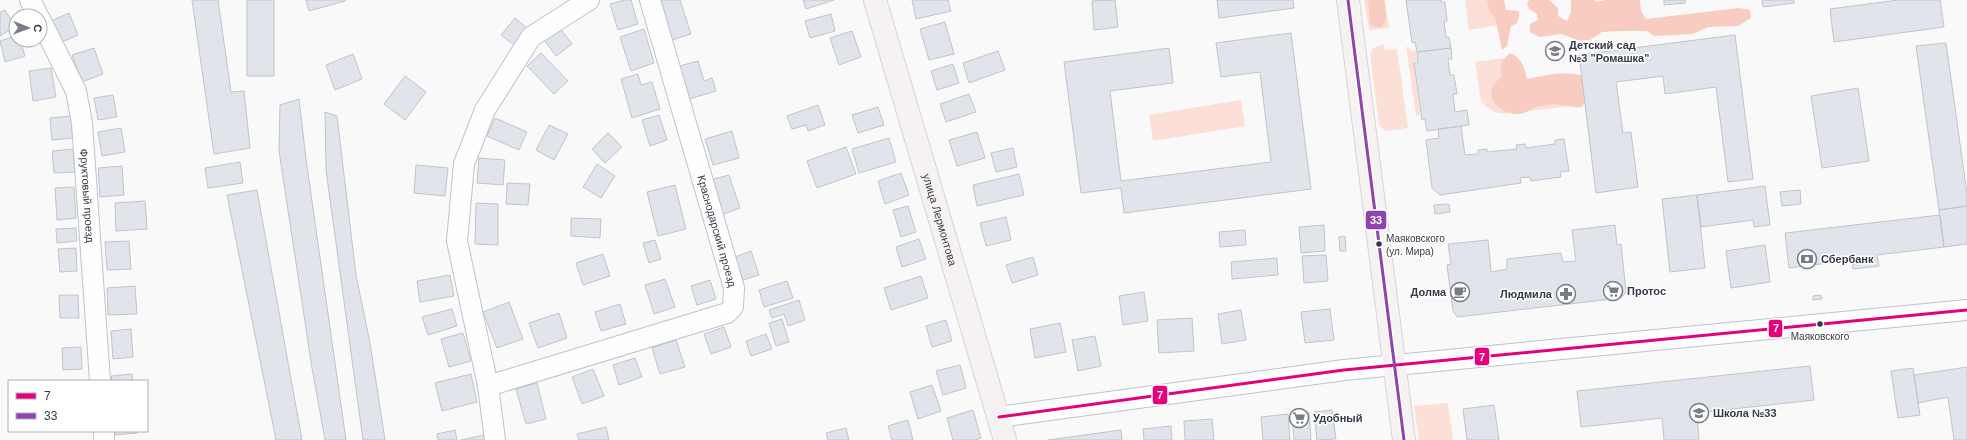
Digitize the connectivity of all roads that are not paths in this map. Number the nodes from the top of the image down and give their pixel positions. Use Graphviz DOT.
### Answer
graph roads {
  1 [pos="589,0"];
  2 [pos="650,0"];
  3 [pos="875,0"];
  4 [pos="1348,0"];
  5 [pos="48,35"];
  6 [pos="1967,310"];
  7 [pos="1394,366"];
  8 [pos="100,380"];
  9 [pos="488,386"];
  10 [pos="999,417"];
  11 [pos="495,440"];
  12 [pos="1005,440"];
  13 [pos="1404,440"];
  1 -- 9 [label="street"];
  2 -- 9 [label="street, Краснодарский проезд"];
  3 -- 10 [label="main road, улица Лермонтова"];
  4 -- 7 [label="main road"];
  5 -- 8 [label="street, Фруктовый проезд"];
  6 -- 7 [label="street"];
  7 -- 10 [label="street"];
  7 -- 13 [label="main road"];
  9 -- 11 [label="street"];
  10 -- 12 [label="main road, улица Лермонтова"];
}
